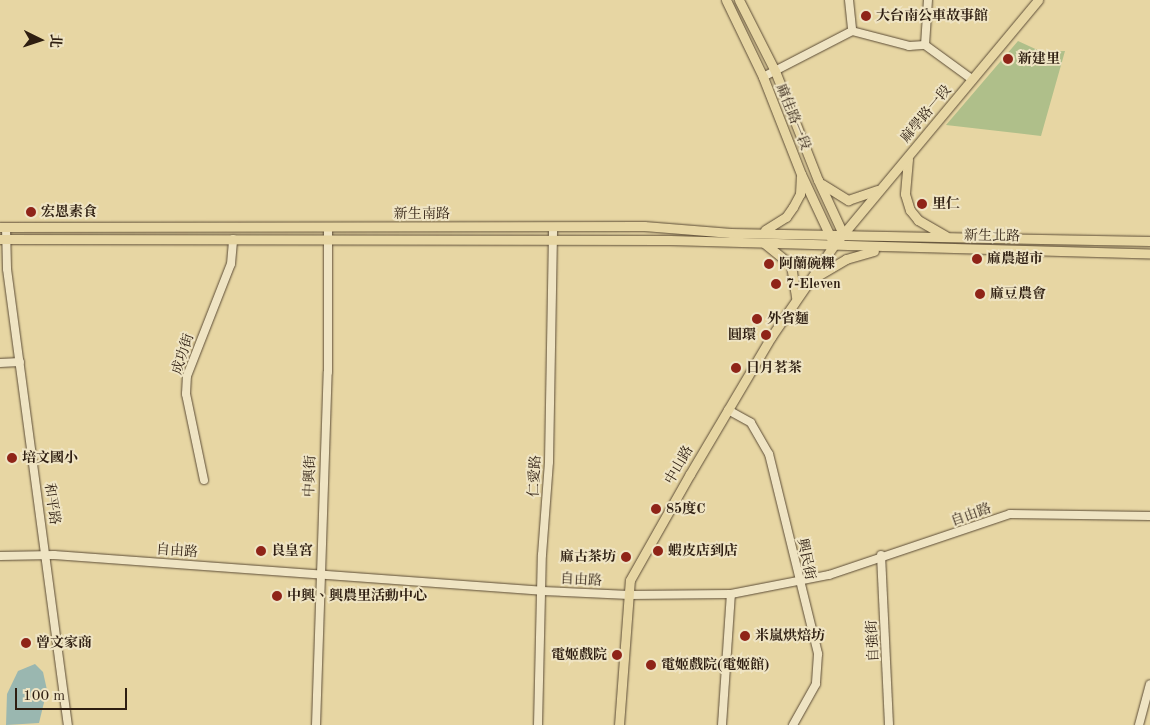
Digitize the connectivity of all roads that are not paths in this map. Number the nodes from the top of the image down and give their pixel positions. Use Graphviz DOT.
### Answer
graph roads {
  1 [pos="726,0"];
  2 [pos="740,0"];
  3 [pos="849,0"];
  4 [pos="928,0"];
  5 [pos="1038,0"];
  6 [pos="852,32"];
  7 [pos="925,46"];
  8 [pos="775,71"];
  9 [pos="763,77"];
  10 [pos="973,80"];
  11 [pos="909,157"];
  12 [pos="801,174"];
  13 [pos="818,180"];
  14 [pos="882,188"];
  15 [pos="3,227"];
  16 [pos="328,228"];
  17 [pos="553,228"];
  18 [pos="758,233"];
  19 [pos="829,234"];
  20 [pos="843,234"];
  21 [pos="951,238"];
  22 [pos="3,239"];
  23 [pos="233,240"];
  24 [pos="328,240"];
  25 [pos="553,240"];
  26 [pos="1150,241"];
  27 [pos="764,243"];
  28 [pos="834,245"];
  29 [pos="888,248"];
  30 [pos="1150,253"];
  31 [pos="807,282"];
  32 [pos="796,298"];
  33 [pos="20,362"];
  34 [pos="0,363"];
  35 [pos="728,410"];
  36 [pos="204,480"];
  37 [pos="1150,516"];
  38 [pos="46,555"];
  39 [pos="881,555"];
  40 [pos="0,556"];
  41 [pos="320,574"];
  42 [pos="798,582"];
  43 [pos="542,591"];
  44 [pos="731,594"];
  45 [pos="629,595"];
  46 [pos="1150,684"];
  47 [pos="68,725"];
  48 [pos="316,725"];
  49 [pos="538,725"];
  50 [pos="619,725"];
  51 [pos="722,725"];
  52 [pos="793,725"];
  53 [pos="889,725"];
  54 [pos="1139,725"];
  1 -- 9 [label="main road, 麻佳路一段"];
  2 -- 8 [label="main road, 麻佳路一段"];
  3 -- 6 [label="street"];
  4 -- 7 [label="street"];
  5 -- 10 [label="main road, 麻學路一段"];
  6 -- 7 [label="street"];
  6 -- 8 [label="street"];
  7 -- 10 [label="street"];
  8 -- 9 [label="street"];
  8 -- 13 [label="main road, 麻佳路一段"];
  9 -- 12 [label="main road, 麻佳路一段"];
  10 -- 11 [label="main road, 麻學路一段"];
  11 -- 14 [label="main road, 麻學路一段"];
  11 -- 21 [label="main road"];
  12 -- 18 [label="main road"];
  12 -- 19 [label="main road, 麻佳路一段"];
  13 -- 14 [label="main road"];
  13 -- 20 [label="main road, 麻佳路一段"];
  14 -- 20 [label="main road, 麻學路一段"];
  15 -- 16 [label="main road, 新生南路"];
  15 -- 22 [label="street, 和平路"];
  16 -- 17 [label="main road, 新生南路"];
  16 -- 24 [label="street, 中興街"];
  17 -- 18 [label="main road, 新生南路"];
  17 -- 25 [label="street, 仁愛路"];
  18 -- 19 [label="main road, 新生南路"];
  19 -- 20 [label="main road, 新生南路"];
  19 -- 28 [label="main road, 麻佳路一段"];
  20 -- 21 [label="main road, 新生北路"];
  20 -- 28 [label="main road, 麻學路一段"];
  21 -- 26 [label="main road, 新生北路"];
  22 -- 23 [label="main road, 新生南路"];
  22 -- 33 [label="street, 和平路"];
  23 -- 24 [label="main road, 新生南路"];
  23 -- 36 [label="street, 成功街"];
  24 -- 25 [label="main road, 新生南路"];
  24 -- 41 [label="street, 中興街"];
  25 -- 27 [label="main road, 新生南路"];
  25 -- 43 [label="street, 仁愛路"];
  27 -- 28 [label="main road, 新生南路"];
  27 -- 32 [label="main road"];
  28 -- 29 [label="main road, 新生北路"];
  28 -- 31 [label="main road, 中山路"];
  29 -- 30 [label="main road, 新生北路"];
  29 -- 31 [label="main road"];
  31 -- 32 [label="main road, 中山路"];
  32 -- 35 [label="main road, 中山路"];
  33 -- 34 [label="street"];
  33 -- 38 [label="street, 和平路"];
  35 -- 42 [label="street, 興民街"];
  35 -- 45 [label="main road, 中山路"];
  37 -- 39 [label="street, 自由路"];
  38 -- 40 [label="street, 自由路"];
  38 -- 41 [label="street, 自由路"];
  38 -- 47 [label="street, 和平路"];
  39 -- 42 [label="street, 自由路"];
  39 -- 53 [label="street, 自強街"];
  41 -- 43 [label="street, 自由路"];
  41 -- 48 [label="street, 中興街"];
  42 -- 44 [label="street, 自由路"];
  42 -- 52 [label="street, 興民街"];
  43 -- 45 [label="street, 自由路"];
  43 -- 49 [label="street, 仁愛路"];
  44 -- 45 [label="street, 自由路"];
  44 -- 51 [label="street"];
  45 -- 50 [label="main road, 中山路"];
  46 -- 54 [label="street"];
}
